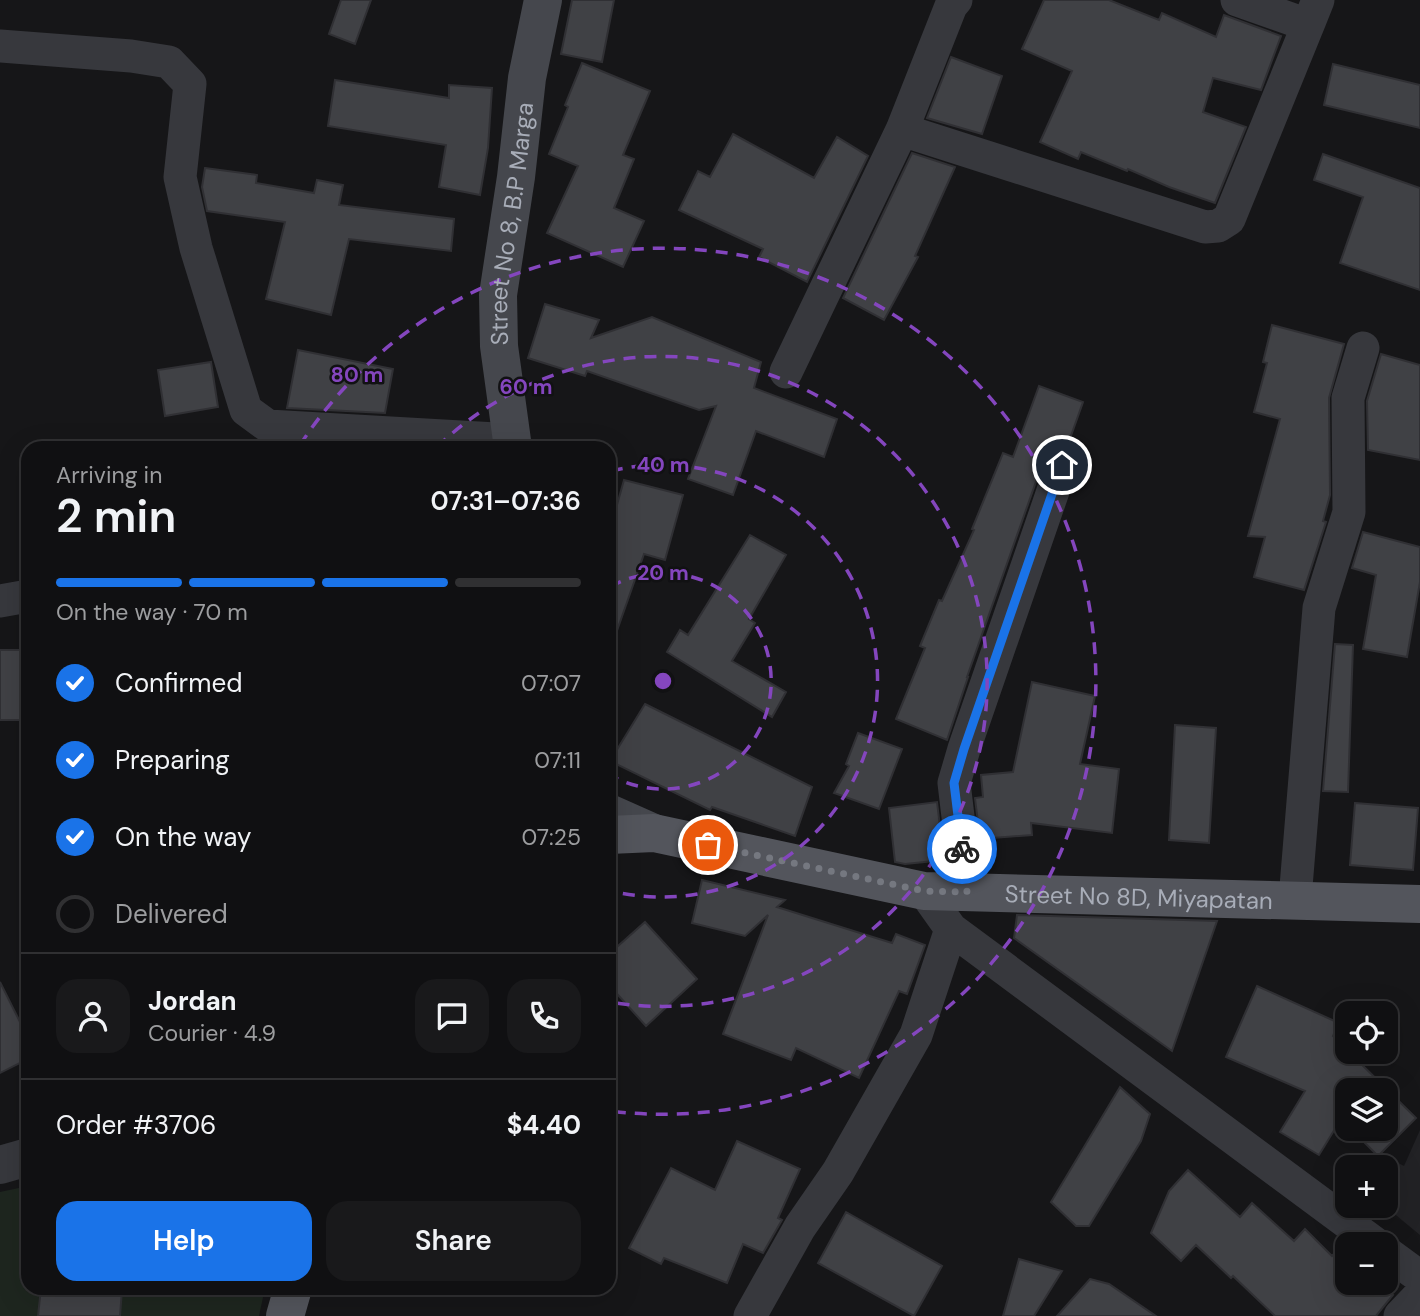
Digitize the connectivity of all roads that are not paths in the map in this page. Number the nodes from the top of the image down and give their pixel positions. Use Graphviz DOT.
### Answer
graph roads {
  1 [pos="543,0"];
  2 [pos="956,0"];
  3 [pos="1237,0"];
  4 [pos="1313,13"];
  5 [pos="0,46"];
  6 [pos="902,131"];
  7 [pos="1363,348"];
  8 [pos="786,372"];
  9 [pos="471,441"];
  10 [pos="512,441"];
  11 [pos="1062,465"];
  12 [pos="21,597"];
  13 [pos="0,601"];
  14 [pos="616,816"];
  15 [pos="654,833"];
  16 [pos="616,835"];
  17 [pos="924,891"];
  18 [pos="967,892"];
  19 [pos="1296,899"];
  20 [pos="1420,904"];
  21 [pos="951,929"];
  22 [pos="1360,1232"];
  23 [pos="1398,1261"];
  24 [pos="1420,1277"];
  25 [pos="291,1295"];
  26 [pos="1420,1295"];
  27 [pos="285,1316"];
  28 [pos="750,1316"];
  29 [pos="1400,1316"];
  1 -- 10 [label="main road, Street No 8, B.P Marga"];
  2 -- 6 [label="street"];
  3 -- 4 [label="street"];
  4 -- 6 [label="street"];
  5 -- 9 [label="street"];
  6 -- 8 [label="street"];
  7 -- 19 [label="street"];
  11 -- 18 [label="street"];
  12 -- 13 [label="street"];
  14 -- 15 [label="main road, Street No 8D, Miyapatan"];
  15 -- 16 [label="main road, Street No 8D, Miyapatan"];
  15 -- 17 [label="main road, Street No 8D, Miyapatan"];
  17 -- 18 [label="main road, Street No 8D, Miyapatan"];
  17 -- 21 [label="street"];
  18 -- 19 [label="main road, Street No 8D, Miyapatan"];
  19 -- 20 [label="main road, Street No 8D, Miyapatan"];
  21 -- 22 [label="street"];
  21 -- 28 [label="street"];
  23 -- 24 [label="street"];
  25 -- 27 [label="main road"];
  26 -- 29 [label="street"];
}
